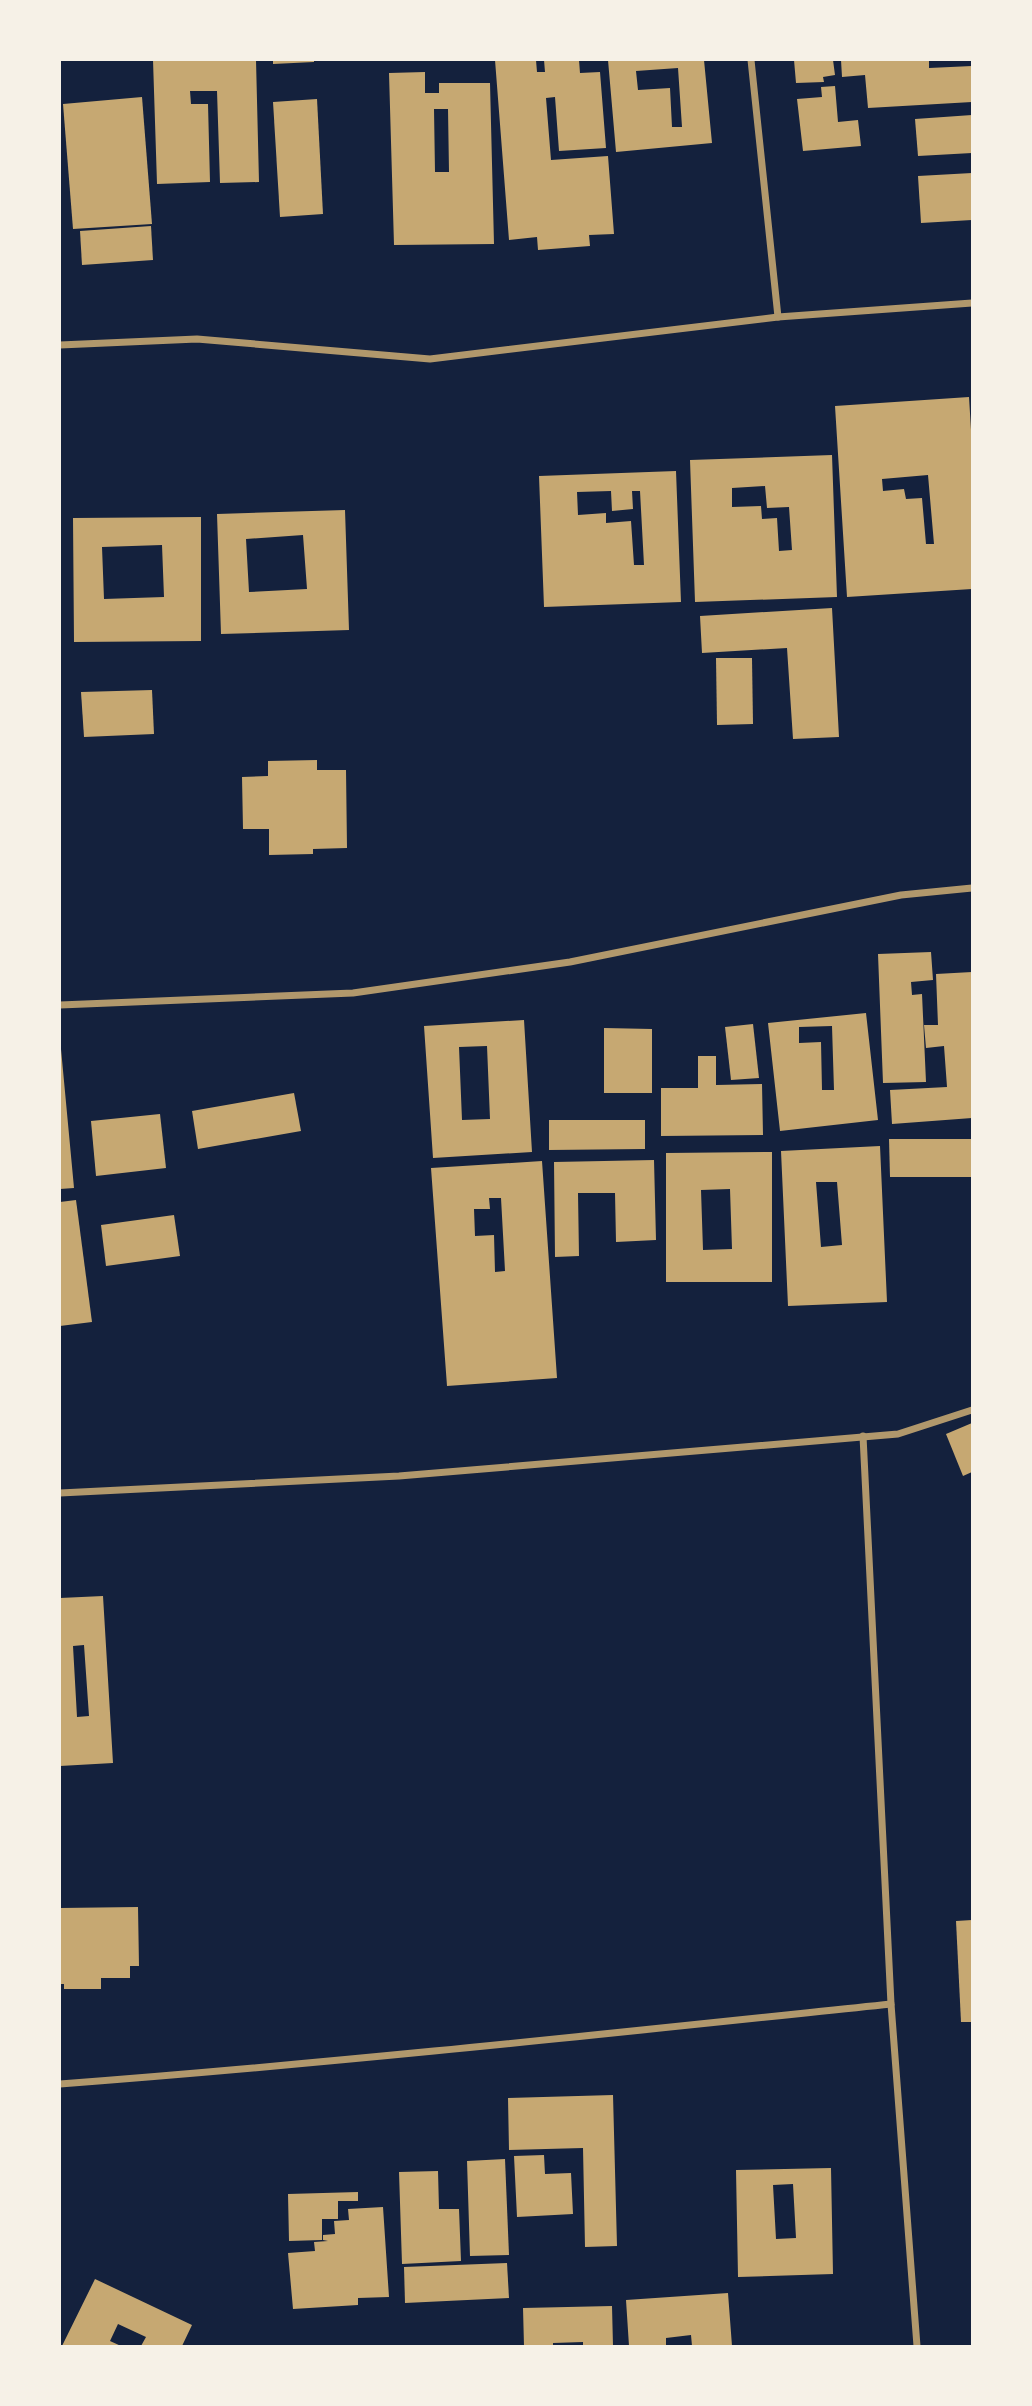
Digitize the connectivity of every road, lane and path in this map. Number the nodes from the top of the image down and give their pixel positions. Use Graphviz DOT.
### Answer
graph roads {
  1 [pos="751,60"];
  2 [pos="972,303"];
  3 [pos="778,317"];
  4 [pos="60,345"];
  5 [pos="972,888"];
  6 [pos="60,1005"];
  7 [pos="972,1410"];
  8 [pos="863,1436"];
  9 [pos="60,1493"];
  10 [pos="891,2004"];
  11 [pos="60,2084"];
  12 [pos="917,2347"];
  1 -- 3 [label="street"];
  2 -- 3 [label="street"];
  3 -- 4 [label="street"];
  5 -- 6 [label="street"];
  7 -- 8 [label="street"];
  8 -- 9 [label="street"];
  8 -- 10 [label="street"];
  10 -- 11 [label="street"];
  10 -- 12 [label="street"];
}
